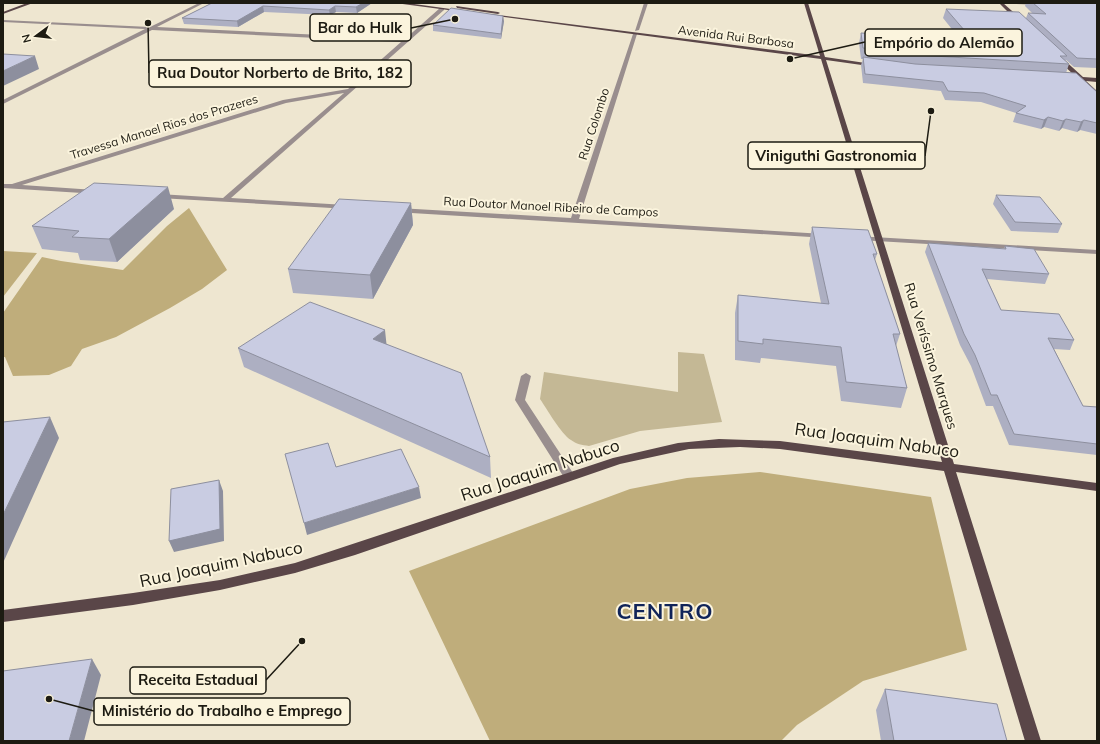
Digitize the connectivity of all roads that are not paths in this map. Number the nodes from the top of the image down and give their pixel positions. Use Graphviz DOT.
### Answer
graph roads {
  1 [pos="15,3"];
  2 [pos="31,3"];
  3 [pos="202,3"];
  4 [pos="397,3"];
  5 [pos="425,3"];
  6 [pos="646,3"];
  7 [pos="806,3"];
  8 [pos="1000,3"];
  9 [pos="1047,5"];
  10 [pos="446,6"];
  11 [pos="3,7"];
  12 [pos="3,13"];
  13 [pos="3,21"];
  14 [pos="1025,26"];
  15 [pos="151,28"];
  16 [pos="636,32"];
  17 [pos="406,41"];
  18 [pos="1053,52"];
  19 [pos="822,56"];
  20 [pos="882,63"];
  21 [pos="1064,71"];
  22 [pos="1073,72"];
  23 [pos="1080,72"];
  24 [pos="1063,78"];
  25 [pos="1081,79"];
  26 [pos="1097,80"];
  27 [pos="350,90"];
  28 [pos="1097,94"];
  29 [pos="3,102"];
  30 [pos="6,186"];
  31 [pos="105,192"];
  32 [pos="153,195"];
  33 [pos="225,200"];
  34 [pos="352,207"];
  35 [pos="391,210"];
  36 [pos="574,221"];
  37 [pos="834,236"];
  38 [pos="850,237"];
  39 [pos="879,239"];
  40 [pos="1097,252"];
  41 [pos="526,376"];
  42 [pos="949,467"];
  43 [pos="569,476"];
  44 [pos="1097,487"];
  45 [pos="3,616"];
  46 [pos="1033,741"];
  1 -- 11 [label="main road"];
  2 -- 12 [label="main road"];
  3 -- 15 [label="street"];
  4 -- 10 [label="main road, Avenida Rui Barbosa"];
  5 -- 10 [label="main road, Avenida Rui Barbosa"];
  6 -- 16 [label="street, Rua Colombo"];
  7 -- 19 [label="main road, Rua Veríssimo Marques"];
  8 -- 9 [label="street"];
  8 -- 14 [label="main road"];
  10 -- 16 [label="main road, Avenida Rui Barbosa"];
  10 -- 17 [label="street"];
  13 -- 15 [label="street"];
  15 -- 17 [label="street"];
  15 -- 29 [label="street"];
  16 -- 19 [label="main road, Avenida Rui Barbosa"];
  16 -- 36 [label="street, Rua Colombo"];
  17 -- 27 [label="street"];
  18 -- 22 [label="main road"];
  19 -- 20 [label="main road, Avenida Rui Barbosa"];
  19 -- 39 [label="main road, Rua Veríssimo Marques"];
  21 -- 22 [label="main road"];
  22 -- 23 [label="main road"];
  22 -- 25 [label="main road"];
  24 -- 25 [label="main road"];
  25 -- 26 [label="main road"];
  25 -- 28 [label="main road"];
  27 -- 30 [label="street, Travessa Manoel Rios dos Prazeres"];
  27 -- 33 [label="street"];
  30 -- 31 [label="street"];
  32 -- 33 [label="street"];
  33 -- 34 [label="street"];
  35 -- 36 [label="street, Rua Doutor Manoel Ribeiro de Campos"];
  36 -- 37 [label="street, Rua Doutor Manoel Ribeiro de Campos"];
  38 -- 39 [label="street"];
  39 -- 40 [label="street"];
  39 -- 42 [label="main road, Rua Veríssimo Marques"];
  41 -- 43 [label="street"];
  42 -- 43 [label="main road, Rua Joaquim Nabuco"];
  42 -- 44 [label="main road, Rua Joaquim Nabuco"];
  42 -- 46 [label="main road, Rua Veríssimo Marques"];
  43 -- 45 [label="main road, Rua Joaquim Nabuco"];
}
